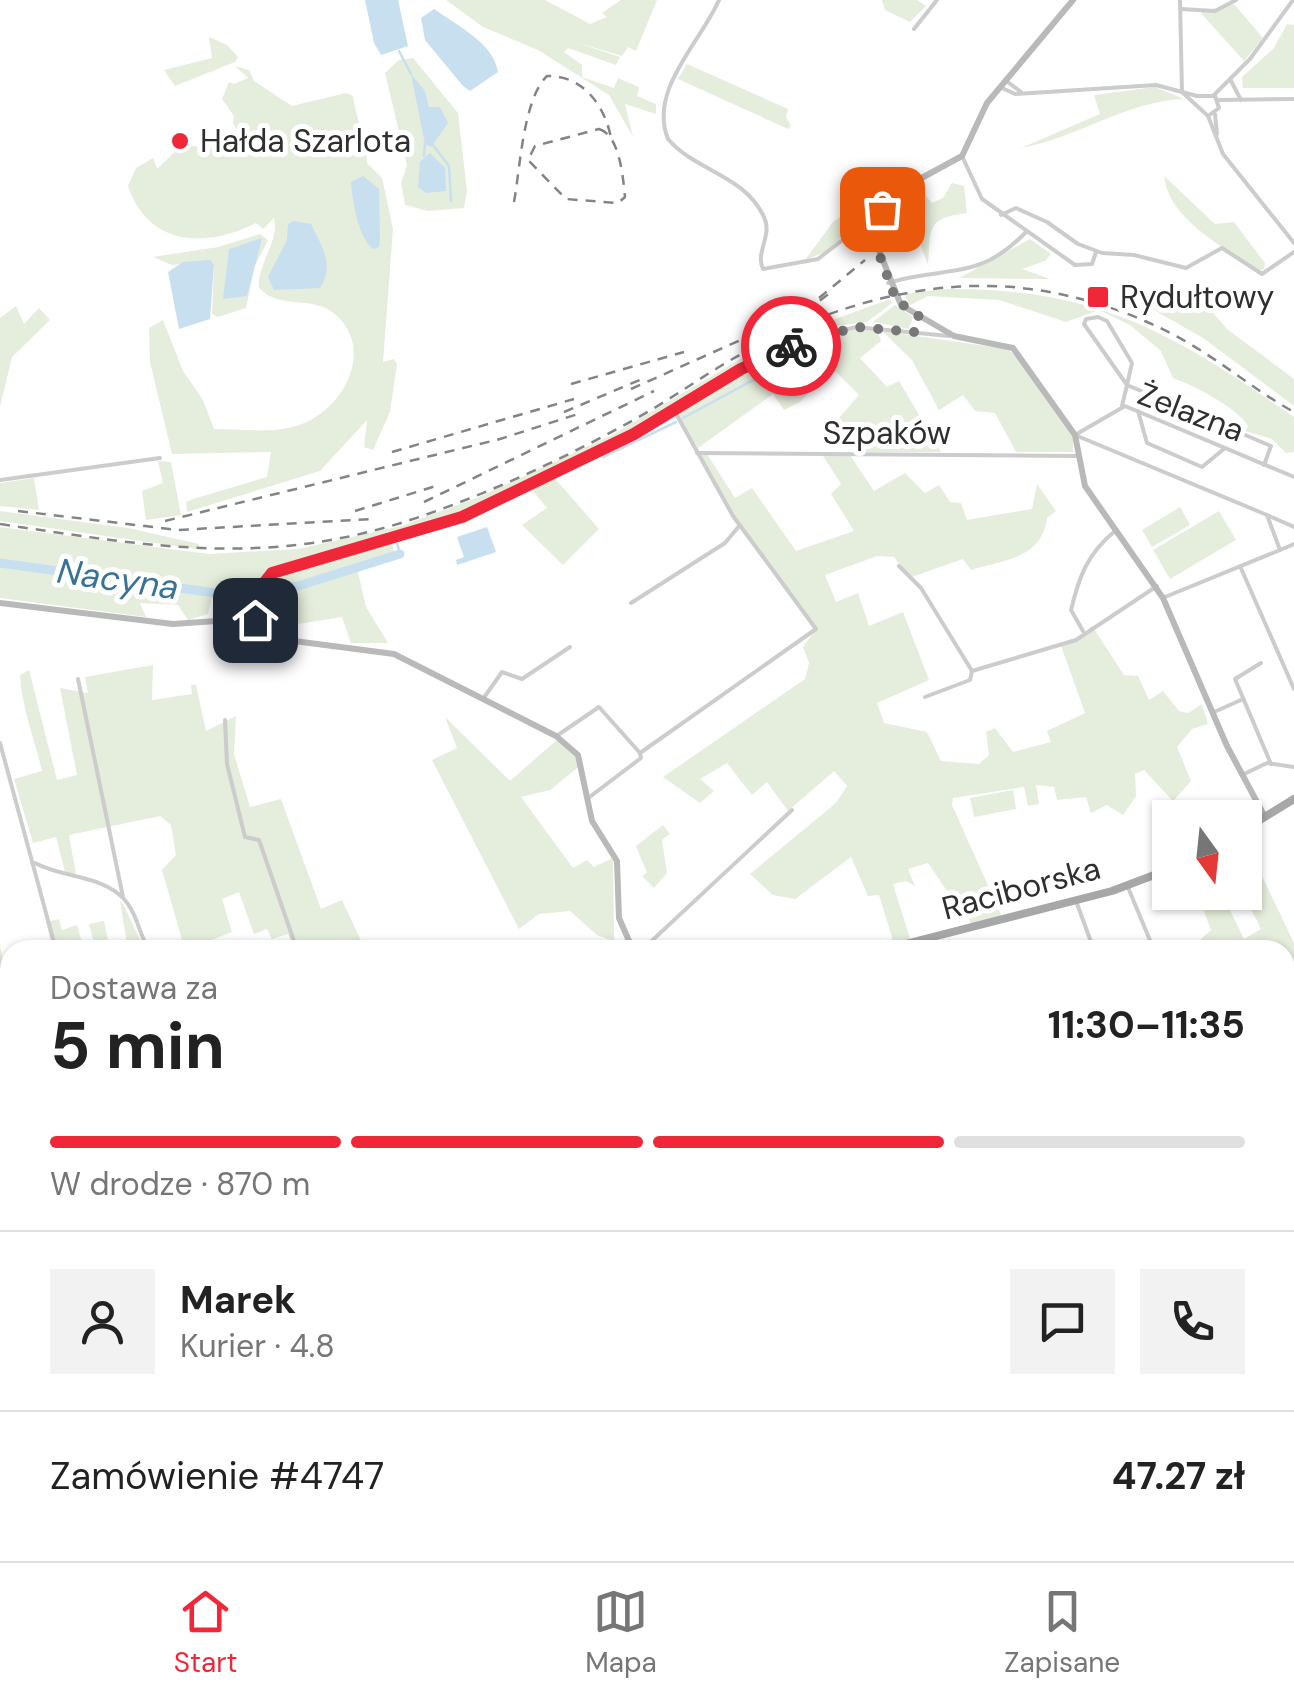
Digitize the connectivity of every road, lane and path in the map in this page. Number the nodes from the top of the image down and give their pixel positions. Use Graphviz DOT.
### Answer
graph roads {
  1 [pos="719,0"];
  2 [pos="937,0"];
  3 [pos="1074,0"];
  4 [pos="1180,0"];
  5 [pos="1236,0"];
  6 [pos="1293,0"];
  7 [pos="1180,10"];
  8 [pos="914,29"];
  9 [pos="1229,80"];
  10 [pos="1002,84"];
  11 [pos="1182,92"];
  12 [pos="1201,96"];
  13 [pos="1217,98"];
  14 [pos="1294,99"];
  15 [pos="1238,100"];
  16 [pos="1197,104"];
  17 [pos="1220,108"];
  18 [pos="1215,114"];
  19 [pos="1208,116"];
  20 [pos="1217,139"];
  21 [pos="962,156"];
  22 [pos="1001,214"];
  23 [pos="867,221"];
  24 [pos="1026,232"];
  25 [pos="1294,243"];
  26 [pos="1096,252"];
  27 [pos="1294,252"];
  28 [pos="888,283"];
  29 [pos="920,317"];
  30 [pos="914,332"];
  31 [pos="954,336"];
  32 [pos="1127,385"];
  33 [pos="1122,406"];
  34 [pos="674,410"];
  35 [pos="1138,411"];
  36 [pos="1075,435"];
  37 [pos="1225,448"];
  38 [pos="697,454"];
  39 [pos="1078,456"];
  40 [pos="160,458"];
  41 [pos="1264,465"];
  42 [pos="1294,478"];
  43 [pos="0,480"];
  44 [pos="1267,516"];
  45 [pos="740,526"];
  46 [pos="1294,527"];
  47 [pos="1114,531"];
  48 [pos="1294,544"];
  49 [pos="1280,550"];
  50 [pos="899,566"];
  51 [pos="1240,566"];
  52 [pos="1156,586"];
  53 [pos="1163,598"];
  54 [pos="0,602"];
  55 [pos="630,603"];
  56 [pos="260,618"];
  57 [pos="1083,631"];
  58 [pos="570,647"];
  59 [pos="1261,664"];
  60 [pos="972,672"];
  61 [pos="78,679"];
  62 [pos="1294,689"];
  63 [pos="925,697"];
  64 [pos="484,698"];
  65 [pos="1243,699"];
  66 [pos="1212,712"];
  67 [pos="225,720"];
  68 [pos="556,736"];
  69 [pos="0,743"];
  70 [pos="640,752"];
  71 [pos="1271,764"];
  72 [pos="1294,767"];
  73 [pos="8,769"];
  74 [pos="0,771"];
  75 [pos="1242,775"];
  76 [pos="588,799"];
  77 [pos="1294,799"];
  78 [pos="792,810"];
  79 [pos="1265,817"];
  80 [pos="1262,819"];
  81 [pos="35,863"];
  82 [pos="1152,876"];
  83 [pos="1127,886"];
  84 [pos="123,898"];
  85 [pos="1076,900"];
  86 [pos="54,940"];
  87 [pos="145,940"];
  88 [pos="294,940"];
  89 [pos="628,940"];
  90 [pos="653,940"];
  91 [pos="921,940"];
  92 [pos="1090,940"];
  93 [pos="1150,940"];
  1 -- 23 [label="street"];
  2 -- 8 [label="street"];
  3 -- 10 [label="street"];
  4 -- 7 [label="street"];
  5 -- 7 [label="street"];
  6 -- 9 [label="street"];
  7 -- 11 [label="street"];
  9 -- 13 [label="street"];
  9 -- 15 [label="street"];
  10 -- 11 [label="street"];
  10 -- 21 [label="street"];
  11 -- 12 [label="street"];
  11 -- 16 [label="street"];
  12 -- 13 [label="street"];
  12 -- 16 [label="street"];
  13 -- 15 [label="street"];
  13 -- 17 [label="street"];
  14 -- 15 [label="street"];
  15 -- 17 [label="street"];
  16 -- 19 [label="street"];
  17 -- 18 [label="street"];
  18 -- 19 [label="street"];
  18 -- 20 [label="street"];
  19 -- 20 [label="street"];
  20 -- 25 [label="street"];
  21 -- 22 [label="street"];
  21 -- 23 [label="street"];
  22 -- 24 [label="street"];
  22 -- 26 [label="street"];
  23 -- 28 [label="street"];
  24 -- 26 [label="street"];
  24 -- 28 [label="street"];
  26 -- 27 [label="street"];
  28 -- 29 [label="street"];
  29 -- 30 [label="street"];
  29 -- 31 [label="street"];
  30 -- 31 [label="street"];
  30 -- 34 [label="street"];
  31 -- 36 [label="street"];
  32 -- 32 [label="street"];
  32 -- 33 [label="street"];
  32 -- 41 [label="street"];
  33 -- 35 [label="street, Żelazna"];
  33 -- 36 [label="street, Żelazna"];
  34 -- 38 [label="street"];
  34 -- 56 [label="street"];
  35 -- 37 [label="street, Żelazna"];
  35 -- 37 [label="street"];
  36 -- 39 [label="street"];
  36 -- 44 [label="street"];
  37 -- 41 [label="street, Żelazna"];
  38 -- 39 [label="street, Szpaków"];
  38 -- 45 [label="street"];
  39 -- 47 [label="street"];
  40 -- 43 [label="street"];
  41 -- 42 [label="street, Żelazna"];
  44 -- 46 [label="street"];
  44 -- 49 [label="street"];
  45 -- 55 [label="street"];
  45 -- 70 [label="street"];
  47 -- 52 [label="street"];
  47 -- 57 [label="street"];
  48 -- 49 [label="street"];
  49 -- 51 [label="street"];
  50 -- 60 [label="street"];
  51 -- 53 [label="street"];
  51 -- 62 [label="street"];
  52 -- 53 [label="street"];
  52 -- 57 [label="street"];
  53 -- 66 [label="street"];
  54 -- 56 [label="street"];
  56 -- 64 [label="street"];
  57 -- 60 [label="street"];
  58 -- 64 [label="street"];
  59 -- 65 [label="street"];
  60 -- 63 [label="street"];
  61 -- 84 [label="street"];
  64 -- 68 [label="street"];
  65 -- 66 [label="street"];
  65 -- 71 [label="street"];
  66 -- 75 [label="street"];
  67 -- 88 [label="street"];
  68 -- 70 [label="street"];
  68 -- 76 [label="street"];
  69 -- 73 [label="street"];
  70 -- 76 [label="street"];
  71 -- 72 [label="street"];
  71 -- 75 [label="street"];
  73 -- 74 [label="street"];
  73 -- 81 [label="street"];
  75 -- 79 [label="street"];
  76 -- 89 [label="street"];
  77 -- 79 [label="main road"];
  78 -- 90 [label="street"];
  79 -- 80 [label="main road"];
  81 -- 84 [label="street"];
  81 -- 86 [label="street"];
  82 -- 83 [label="main road, Raciborska"];
  83 -- 85 [label="main road, Raciborska"];
  83 -- 93 [label="street"];
  84 -- 87 [label="street"];
  85 -- 91 [label="main road, Raciborska"];
  85 -- 92 [label="street"];
}
